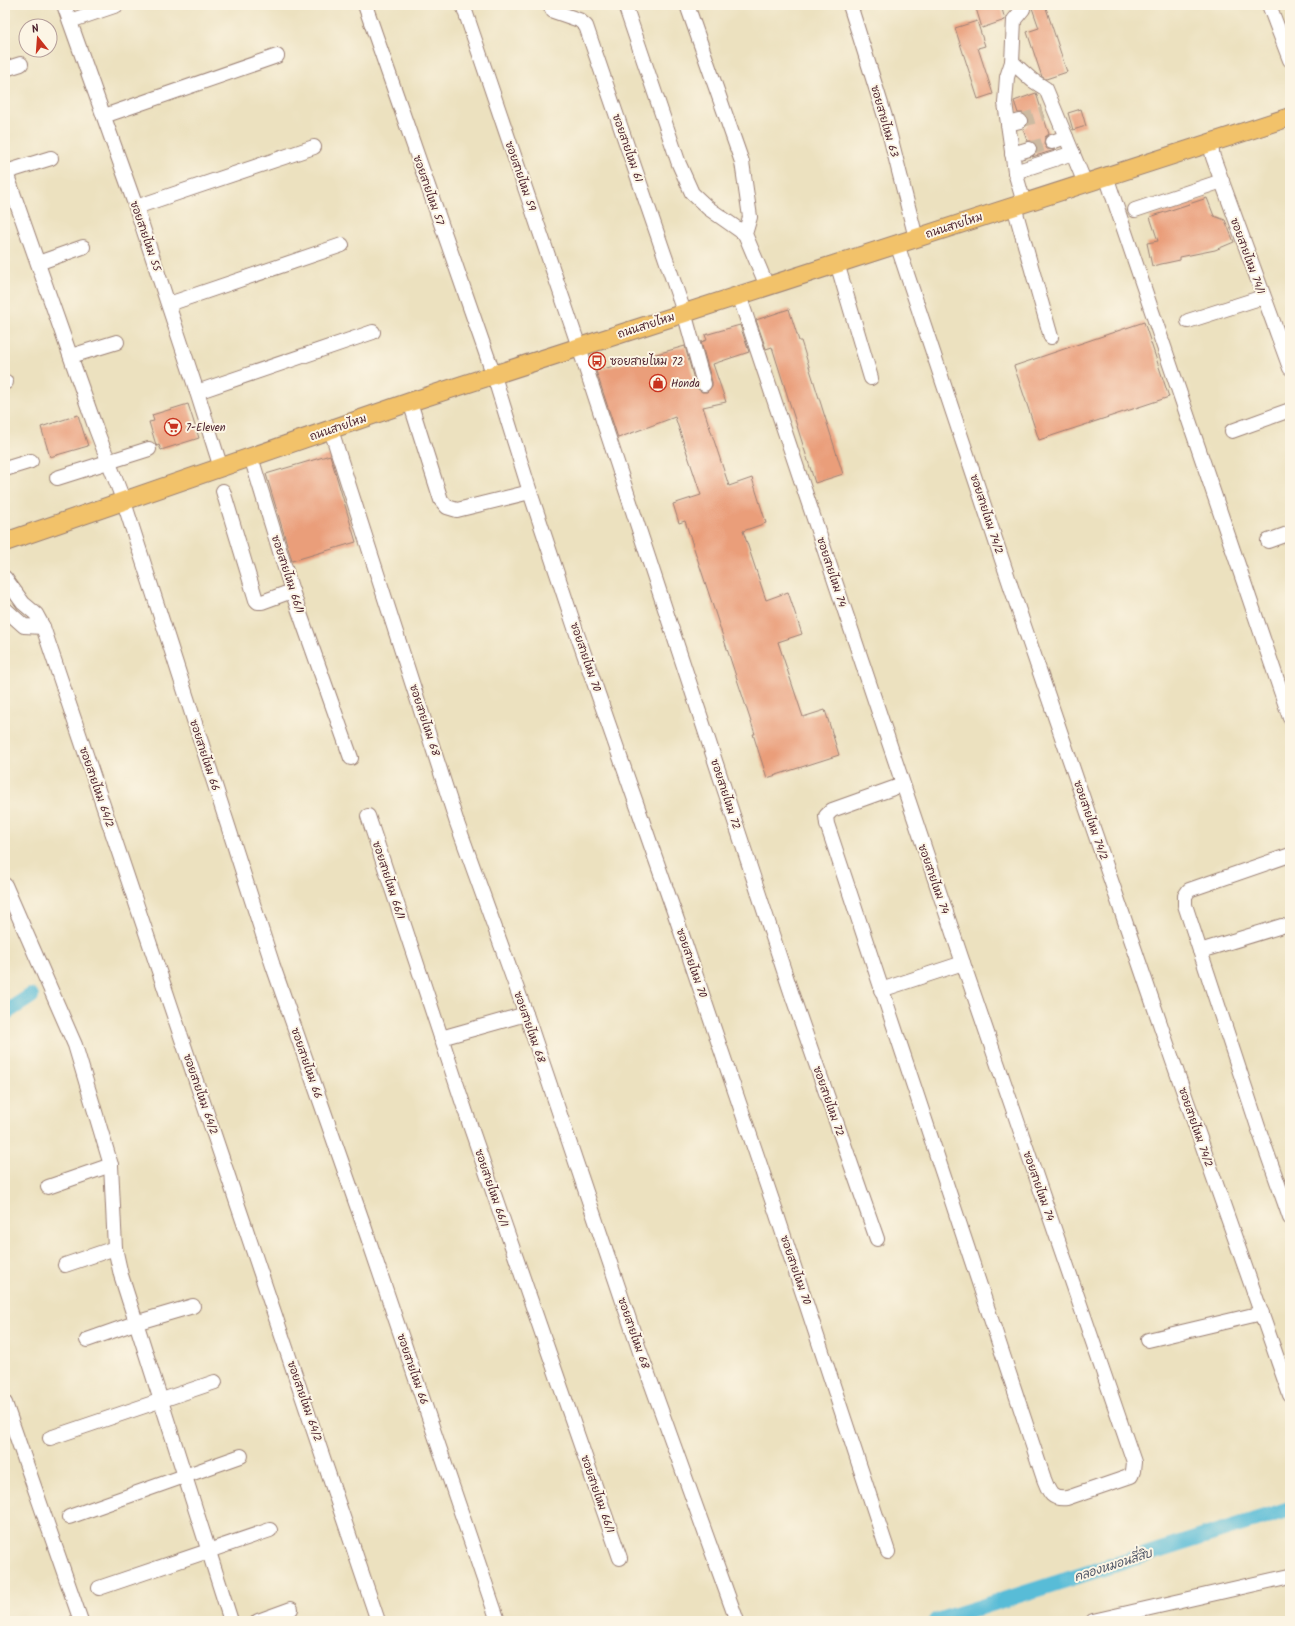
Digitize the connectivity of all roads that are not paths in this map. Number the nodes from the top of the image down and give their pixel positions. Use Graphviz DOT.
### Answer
graph roads {
  1 [pos="64,5"];
  2 [pos="117,5"];
  3 [pos="365,5"];
  4 [pos="463,5"];
  5 [pos="550,5"];
  6 [pos="625,5"];
  7 [pos="687,5"];
  8 [pos="850,5"];
  9 [pos="1269,5"];
  10 [pos="1023,9"];
  11 [pos="70,21"];
  12 [pos="277,56"];
  13 [pos="1290,60"];
  14 [pos="1012,62"];
  15 [pos="20,64"];
  16 [pos="5,69"];
  17 [pos="104,116"];
  18 [pos="1290,117"];
  19 [pos="1066,137"];
  20 [pos="1052,142"];
  21 [pos="1210,142"];
  22 [pos="314,147"];
  23 [pos="1029,149"];
  24 [pos="1072,153"];
  25 [pos="1012,154"];
  26 [pos="51,158"];
  27 [pos="5,171"];
  28 [pos="1014,172"];
  29 [pos="1106,176"];
  30 [pos="1222,182"];
  31 [pos="1085,183"];
  32 [pos="1019,204"];
  33 [pos="136,207"];
  34 [pos="1135,210"];
  35 [pos="744,234"];
  36 [pos="916,238"];
  37 [pos="897,244"];
  38 [pos="342,245"];
  39 [pos="83,247"];
  40 [pos="38,262"];
  41 [pos="837,263"];
  42 [pos="767,286"];
  43 [pos="739,295"];
  44 [pos="1263,297"];
  45 [pos="169,304"];
  46 [pos="684,312"];
  47 [pos="1188,321"];
  48 [pos="373,332"];
  49 [pos="1051,337"];
  50 [pos="117,342"];
  51 [pos="579,347"];
  52 [pos="71,356"];
  53 [pos="1290,368"];
  54 [pos="494,376"];
  55 [pos="871,378"];
  56 [pos="704,384"];
  57 [pos="197,392"];
  58 [pos="410,402"];
  59 [pos="1290,410"];
  60 [pos="331,430"];
  61 [pos="1232,431"];
  62 [pos="149,449"];
  63 [pos="251,458"];
  64 [pos="31,461"];
  65 [pos="109,462"];
  66 [pos="221,468"];
  67 [pos="5,469"];
  68 [pos="57,478"];
  69 [pos="223,491"];
  70 [pos="530,492"];
  71 [pos="124,502"];
  72 [pos="1290,533"];
  73 [pos="1268,541"];
  74 [pos="5,542"];
  75 [pos="5,578"];
  76 [pos="292,591"];
  77 [pos="5,609"];
  78 [pos="43,628"];
  79 [pos="1290,718"];
  80 [pos="351,758"];
  81 [pos="902,784"];
  82 [pos="368,816"];
  83 [pos="1290,855"];
  84 [pos="5,886"];
  85 [pos="1282,926"];
  86 [pos="1200,951"];
  87 [pos="963,963"];
  88 [pos="881,990"];
  89 [pos="526,1014"];
  90 [pos="441,1038"];
  91 [pos="111,1165"];
  92 [pos="48,1187"];
  93 [pos="1290,1218"];
  94 [pos="877,1239"];
  95 [pos="115,1248"];
  96 [pos="65,1265"];
  97 [pos="193,1306"];
  98 [pos="1262,1313"];
  99 [pos="135,1323"];
  100 [pos="87,1340"];
  101 [pos="1148,1340"];
  102 [pos="215,1382"];
  103 [pos="1290,1395"];
  104 [pos="160,1400"];
  105 [pos="5,1403"];
  106 [pos="50,1438"];
  107 [pos="241,1456"];
  108 [pos="184,1476"];
  109 [pos="69,1517"];
  110 [pos="270,1530"];
  111 [pos="208,1550"];
  112 [pos="888,1552"];
  113 [pos="620,1558"];
  114 [pos="1290,1576"];
  115 [pos="99,1588"];
  116 [pos="291,1609"];
  117 [pos="81,1621"];
  118 [pos="231,1621"];
  119 [pos="258,1621"];
  120 [pos="378,1621"];
  121 [pos="498,1621"];
  122 [pos="737,1621"];
  123 [pos="1094,1621"];
  1 -- 11 [label="street, ซอยสายไหม 55"];
  2 -- 11 [label="street"];
  3 -- 54 [label="street, ซอยสายไหม 57"];
  4 -- 51 [label="street, ซอยสายไหม 59"];
  5 -- 46 [label="street, ซอยสายไหม 61"];
  6 -- 35 [label="street"];
  7 -- 35 [label="street"];
  8 -- 36 [label="street, ซอยสายไหม 63"];
  9 -- 13 [label="street"];
  10 -- 14 [label="street"];
  11 -- 17 [label="street, ซอยสายไหม 55"];
  12 -- 17 [label="street"];
  14 -- 19 [label="street"];
  14 -- 25 [label="street"];
  15 -- 16 [label="street"];
  17 -- 33 [label="street, ซอยสายไหม 55"];
  18 -- 21 [label="main road, ถนนสายไหม"];
  19 -- 20 [label="street"];
  19 -- 24 [label="street"];
  21 -- 29 [label="main road, ถนนสายไหม"];
  21 -- 30 [label="street, ซอยสายไหม 74/1"];
  22 -- 33 [label="street"];
  23 -- 25 [label="street"];
  24 -- 28 [label="street"];
  24 -- 31 [label="street"];
  25 -- 28 [label="street"];
  26 -- 27 [label="street"];
  27 -- 40 [label="street, ซอยสายไหม 66"];
  28 -- 32 [label="street"];
  29 -- 31 [label="main road, ถนนสายไหม"];
  29 -- 79 [label="street"];
  30 -- 34 [label="street"];
  30 -- 44 [label="street, ซอยสายไหม 74/1"];
  31 -- 32 [label="main road, ถนนสายไหม"];
  32 -- 36 [label="main road, ถนนสายไหม"];
  32 -- 49 [label="street"];
  33 -- 45 [label="street, ซอยสายไหม 55"];
  35 -- 42 [label="street"];
  36 -- 37 [label="main road, ถนนสายไหม"];
  37 -- 41 [label="main road, ถนนสายไหม"];
  37 -- 98 [label="street, ซอยสายไหม 74/2"];
  38 -- 45 [label="street"];
  39 -- 40 [label="street"];
  40 -- 52 [label="street, ซอยสายไหม 66"];
  41 -- 42 [label="main road, ถนนสายไหม"];
  41 -- 55 [label="street"];
  42 -- 43 [label="main road, ถนนสายไหม"];
  43 -- 46 [label="main road, ถนนสายไหม"];
  43 -- 81 [label="street, ซอยสายไหม 74"];
  44 -- 47 [label="street"];
  44 -- 53 [label="street, ซอยสายไหม 74/1"];
  45 -- 57 [label="street, ซอยสายไหม 55"];
  46 -- 51 [label="main road, ถนนสายไหม"];
  46 -- 56 [label="street, ซอยสายไหม 61"];
  48 -- 57 [label="street"];
  50 -- 52 [label="street"];
  51 -- 54 [label="main road, ถนนสายไหม"];
  51 -- 94 [label="street, ซอยสายไหม 72"];
  52 -- 65 [label="street, ซอยสายไหม 66"];
  54 -- 58 [label="main road, ถนนสายไหม"];
  54 -- 70 [label="street, ซอยสายไหม 70"];
  57 -- 66 [label="street, ซอยสายไหม 55"];
  58 -- 60 [label="main road, ถนนสายไหม"];
  58 -- 70 [label="street"];
  59 -- 61 [label="street"];
  60 -- 63 [label="main road, ถนนสายไหม"];
  60 -- 89 [label="street, ซอยสายไหม 68"];
  62 -- 65 [label="street"];
  63 -- 66 [label="main road, ถนนสายไหม"];
  63 -- 76 [label="street, ซอยสายไหม 66/1"];
  64 -- 67 [label="street"];
  65 -- 68 [label="street"];
  65 -- 71 [label="street, ซอยสายไหม 66"];
  66 -- 71 [label="main road, ถนนสายไหม"];
  69 -- 76 [label="street"];
  70 -- 112 [label="street, ซอยสายไหม 70"];
  71 -- 74 [label="main road, ถนนสายไหม"];
  71 -- 121 [label="street, ซอยสายไหม 66"];
  72 -- 73 [label="street"];
  75 -- 78 [label="street, ซอยสายไหม 64/2"];
  76 -- 80 [label="street, ซอยสายไหม 66/1"];
  77 -- 78 [label="street"];
  78 -- 120 [label="street, ซอยสายไหม 64/2"];
  81 -- 87 [label="street, ซอยสายไหม 74"];
  81 -- 88 [label="street"];
  82 -- 90 [label="street, ซอยสายไหม 66/1"];
  83 -- 86 [label="street"];
  84 -- 91 [label="street"];
  85 -- 86 [label="street"];
  86 -- 93 [label="street"];
  87 -- 88 [label="street"];
  87 -- 88 [label="street, ซอยสายไหม 74"];
  89 -- 90 [label="street"];
  89 -- 122 [label="street, ซอยสายไหม 68"];
  90 -- 113 [label="street, ซอยสายไหม 66/1"];
  91 -- 92 [label="street"];
  91 -- 95 [label="street"];
  95 -- 96 [label="street"];
  95 -- 99 [label="street"];
  97 -- 99 [label="street"];
  98 -- 101 [label="street"];
  98 -- 103 [label="street, ซอยสายไหม 74/2"];
  99 -- 100 [label="street"];
  99 -- 104 [label="street"];
  102 -- 104 [label="street"];
  104 -- 106 [label="street"];
  104 -- 108 [label="street"];
  105 -- 117 [label="street"];
  107 -- 108 [label="street"];
  108 -- 109 [label="street"];
  108 -- 111 [label="street"];
  110 -- 111 [label="street"];
  111 -- 115 [label="street"];
  111 -- 118 [label="street"];
  114 -- 123 [label="street"];
  116 -- 119 [label="street"];
}
